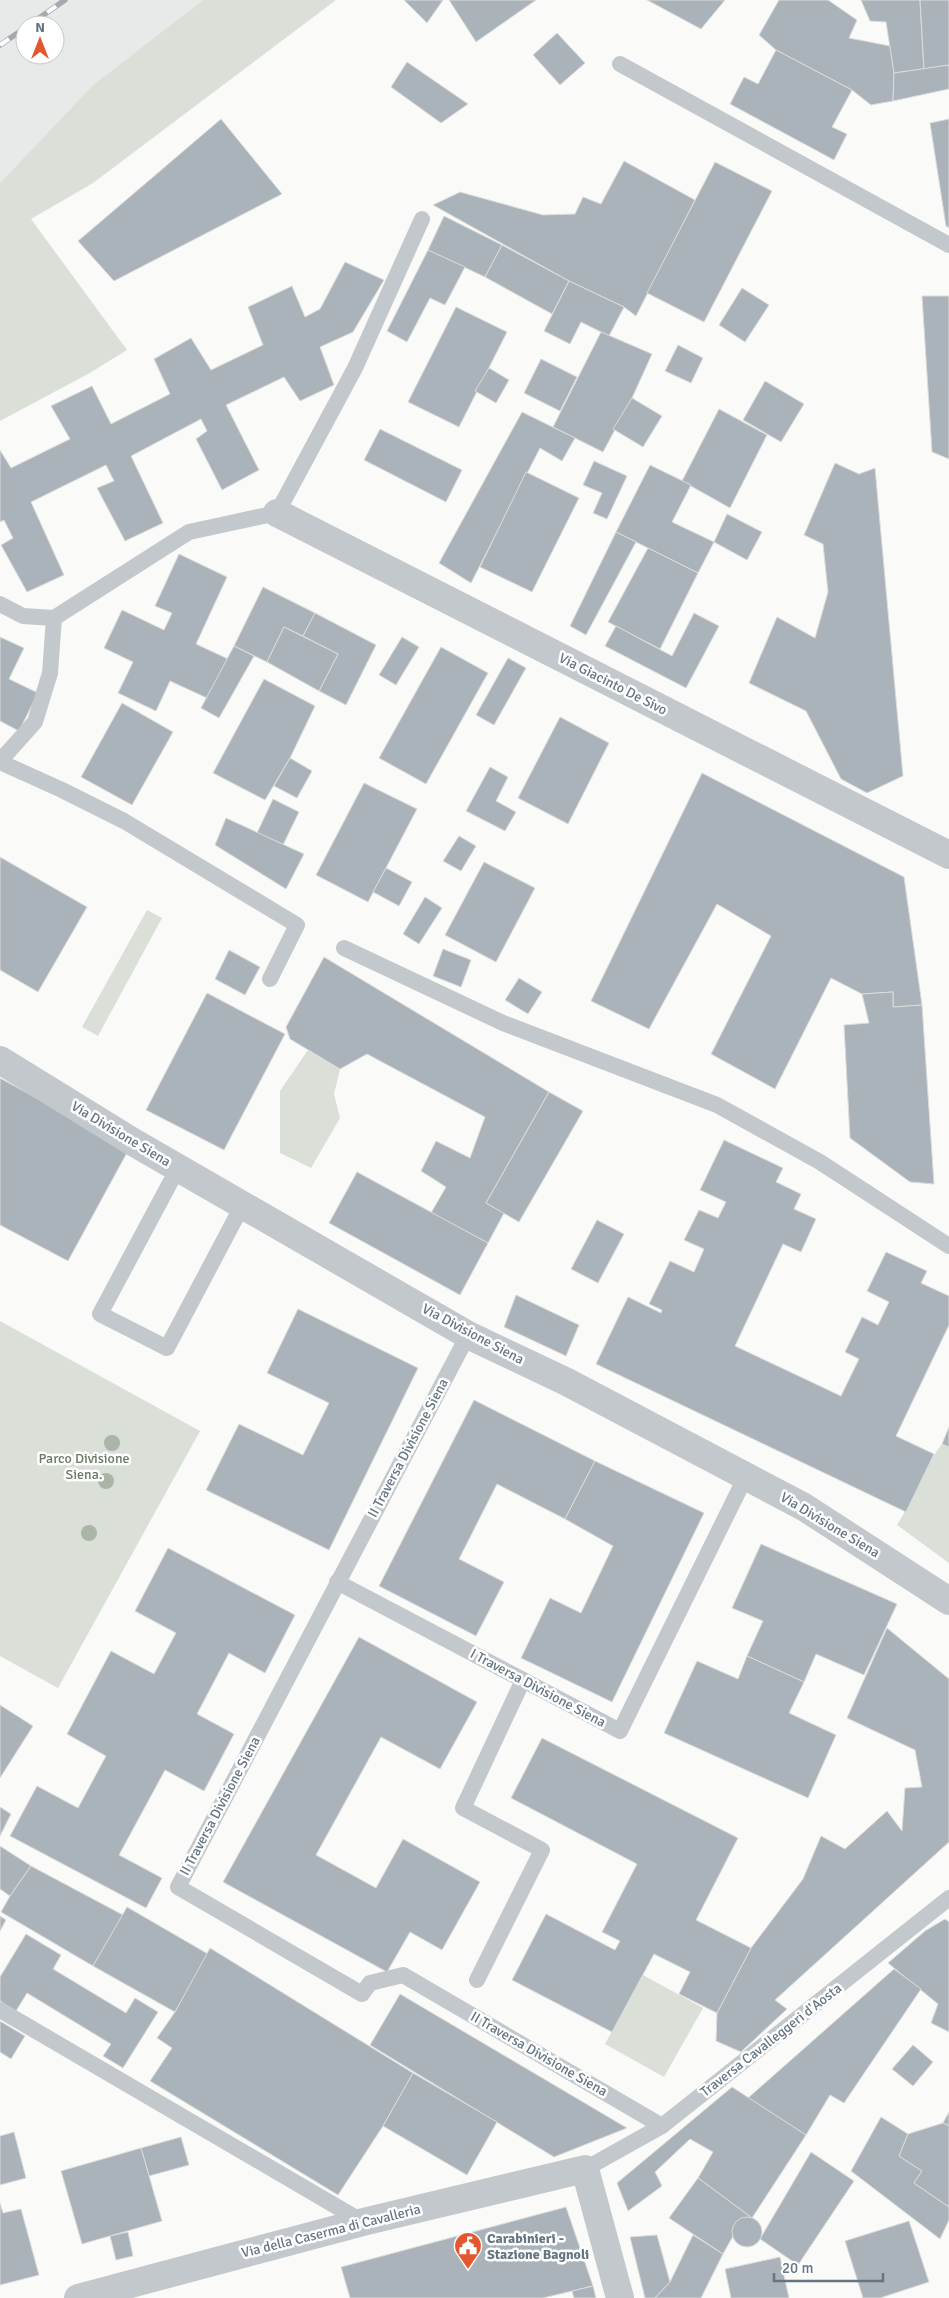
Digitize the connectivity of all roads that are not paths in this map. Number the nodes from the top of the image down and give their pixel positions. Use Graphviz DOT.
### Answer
graph roads {
  1 [pos="620,64"];
  2 [pos="422,219"];
  3 [pos="949,245"];
  4 [pos="277,513"];
  5 [pos="0,604"];
  6 [pos="54,618"];
  7 [pos="0,762"];
  8 [pos="949,854"];
  9 [pos="344,948"];
  10 [pos="270,979"];
  11 [pos="0,1060"];
  12 [pos="178,1168"];
  13 [pos="242,1206"];
  14 [pos="949,1246"];
  15 [pos="468,1335"];
  16 [pos="746,1476"];
  17 [pos="337,1582"];
  18 [pos="949,1601"];
  19 [pos="523,1680"];
  20 [pos="949,1898"];
  21 [pos="477,1980"];
  22 [pos="0,2010"];
  23 [pos="662,2126"];
  24 [pos="585,2169"];
  25 [pos="363,2222"];
  26 [pos="78,2298"];
  27 [pos="620,2298"];
  1 -- 3 [label="lane"];
  2 -- 4 [label="lane"];
  4 -- 6 [label="lane"];
  4 -- 8 [label="street, Via Giacinto De Sivo"];
  5 -- 6 [label="lane"];
  6 -- 7 [label="lane"];
  7 -- 10 [label="lane"];
  9 -- 14 [label="lane"];
  11 -- 12 [label="street, Via Divisione Siena"];
  12 -- 13 [label="street, Via Divisione Siena"];
  12 -- 13 [label="lane"];
  13 -- 15 [label="street, Via Divisione Siena"];
  15 -- 16 [label="street, Via Divisione Siena"];
  15 -- 17 [label="lane, II Traversa Divisione Siena"];
  16 -- 18 [label="street, Via Divisione Siena"];
  16 -- 19 [label="lane, I Traversa Divisione Siena"];
  17 -- 19 [label="lane, I Traversa Divisione Siena"];
  17 -- 23 [label="lane, II Traversa Divisione Siena"];
  19 -- 21 [label="lane"];
  20 -- 23 [label="lane, Traversa Cavalleggeri d'Aosta"];
  22 -- 25 [label="lane"];
  23 -- 24 [label="lane, Traversa Cavalleggeri d'Aosta"];
  24 -- 25 [label="street, Via della Caserma di Cavalleria"];
  24 -- 27 [label="street"];
  25 -- 26 [label="street, Via della Caserma di Cavalleria"];
}
